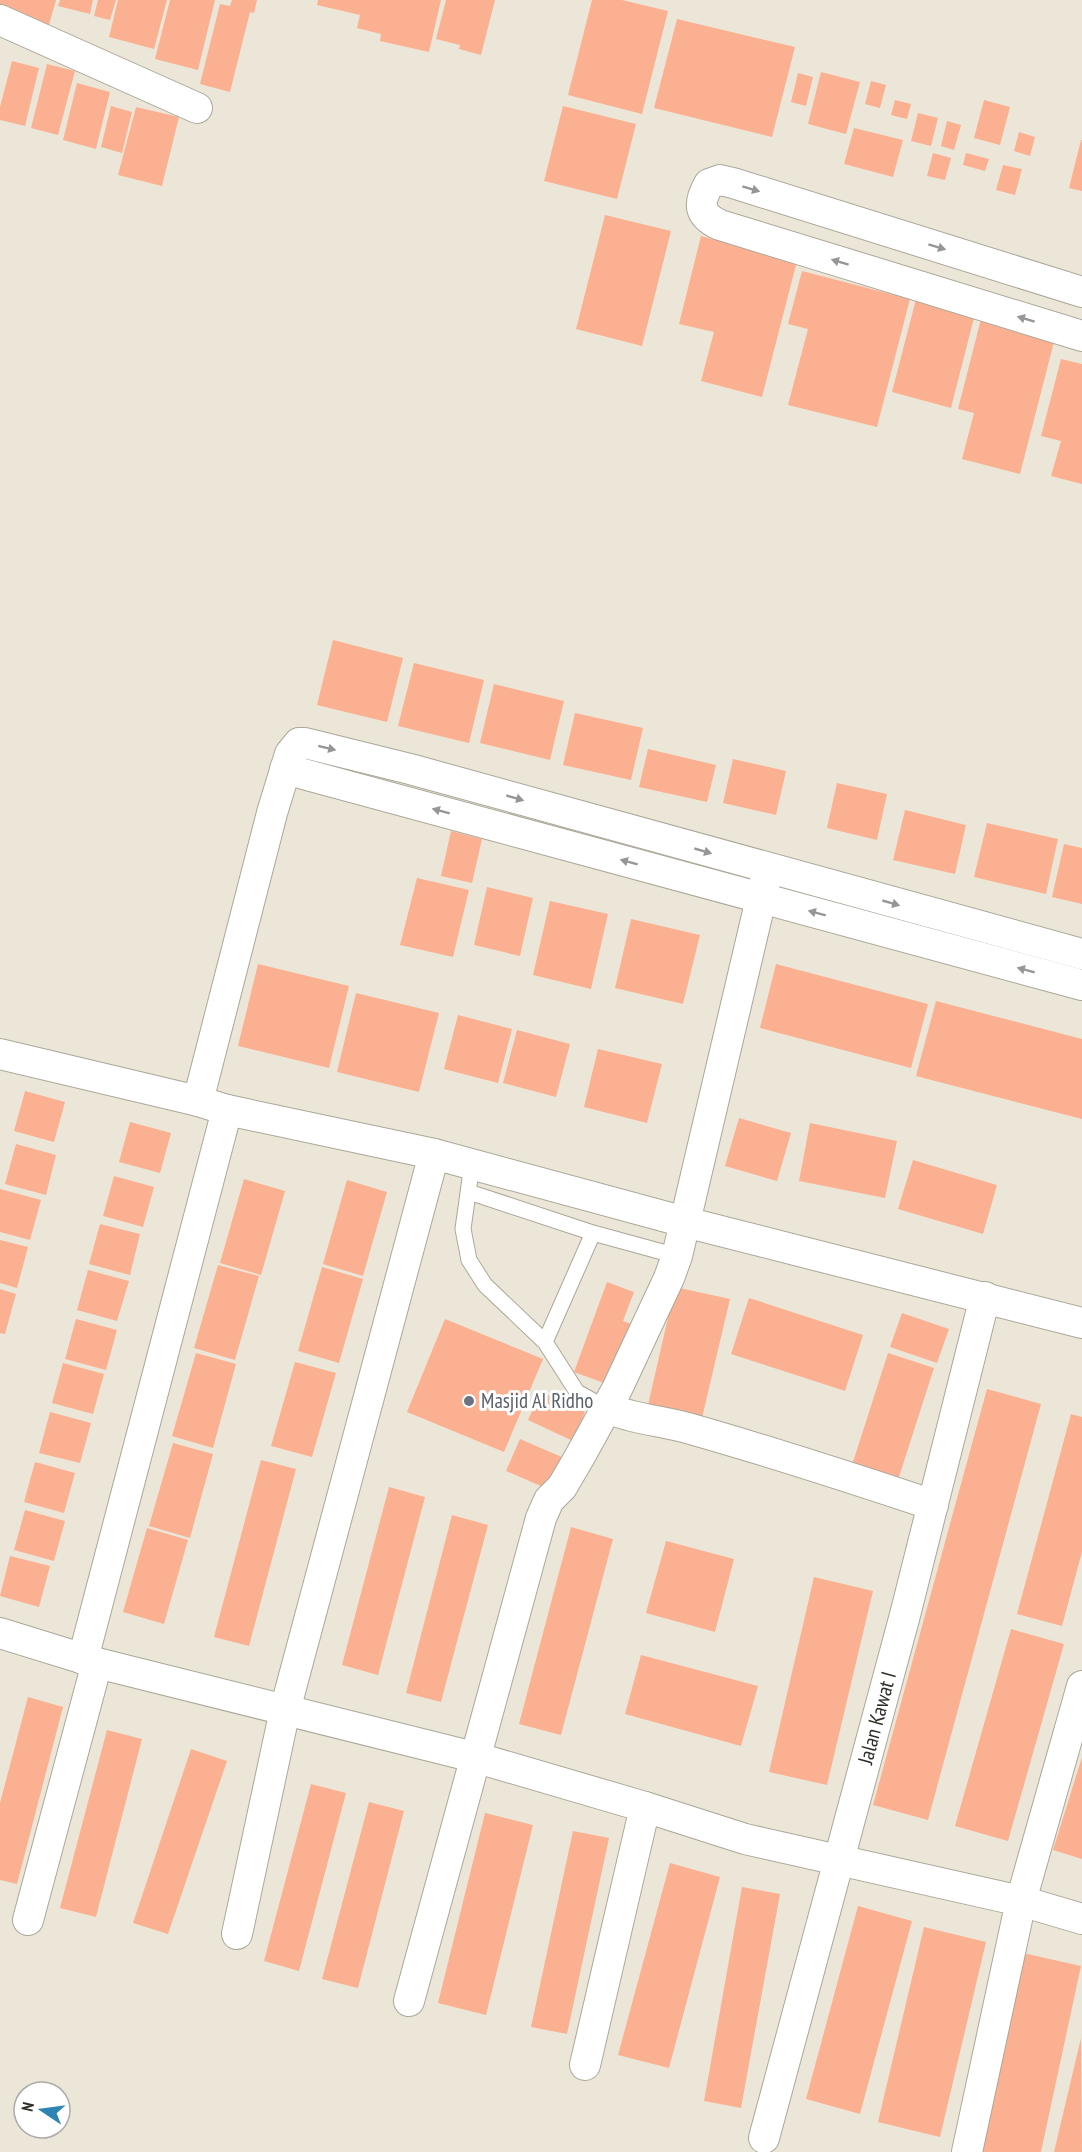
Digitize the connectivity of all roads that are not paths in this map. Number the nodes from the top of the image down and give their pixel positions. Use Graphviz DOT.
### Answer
graph roads {
  1 [pos="0,20"];
  2 [pos="197,108"];
  3 [pos="1082,292"];
  4 [pos="1082,336"];
  5 [pos="285,769"];
  6 [pos="546,807"];
  7 [pos="539,838"];
  8 [pos="768,869"];
  9 [pos="763,898"];
  10 [pos="1082,954"];
  11 [pos="1082,985"];
  12 [pos="0,1054"];
  13 [pos="198,1101"];
  14 [pos="227,1110"];
  15 [pos="434,1154"];
  16 [pos="470,1178"];
  17 [pos="685,1222"];
  18 [pos="593,1233"];
  19 [pos="677,1256"];
  20 [pos="985,1297"];
  21 [pos="1082,1323"];
  22 [pos="545,1342"];
  23 [pos="606,1408"];
  24 [pos="933,1505"];
  25 [pos="0,1633"];
  26 [pos="90,1661"];
  27 [pos="1082,1686"];
  28 [pos="285,1710"];
  29 [pos="474,1757"];
  30 [pos="645,1807"];
  31 [pos="838,1860"];
  32 [pos="1021,1901"];
  33 [pos="1082,1919"];
  34 [pos="28,1920"];
  35 [pos="237,1934"];
  36 [pos="409,2001"];
  37 [pos="585,2065"];
  38 [pos="764,2138"];
  39 [pos="967,2152"];
  1 -- 2 [label="street"];
  4 -- 3 [label="street, one-way"];
  5 -- 6 [label="street, one-way"];
  7 -- 5 [label="street, one-way"];
  5 -- 13 [label="street"];
  6 -- 7 [label="street"];
  6 -- 8 [label="street, one-way"];
  9 -- 7 [label="street, one-way"];
  8 -- 9 [label="street"];
  8 -- 10 [label="street, one-way"];
  11 -- 9 [label="street, one-way"];
  9 -- 17 [label="street"];
  12 -- 13 [label="street"];
  13 -- 14 [label="street"];
  14 -- 15 [label="street"];
  14 -- 26 [label="street"];
  15 -- 16 [label="street"];
  15 -- 28 [label="street"];
  16 -- 17 [label="street"];
  16 -- 18 [label="lane"];
  16 -- 22 [label="lane"];
  17 -- 19 [label="street"];
  17 -- 20 [label="street"];
  18 -- 19 [label="lane"];
  18 -- 22 [label="lane"];
  19 -- 23 [label="street"];
  20 -- 21 [label="street"];
  20 -- 24 [label="street, Jalan Kawat I"];
  22 -- 23 [label="lane"];
  23 -- 24 [label="street"];
  23 -- 29 [label="street"];
  24 -- 31 [label="street, Jalan Kawat I"];
  25 -- 26 [label="street"];
  26 -- 28 [label="street"];
  26 -- 34 [label="street"];
  27 -- 32 [label="street"];
  28 -- 29 [label="street"];
  28 -- 35 [label="street"];
  29 -- 30 [label="street"];
  29 -- 36 [label="street"];
  30 -- 31 [label="street"];
  30 -- 37 [label="street"];
  31 -- 32 [label="street"];
  31 -- 38 [label="street, Jalan Kawat I"];
  32 -- 33 [label="street"];
  32 -- 39 [label="street"];
}
